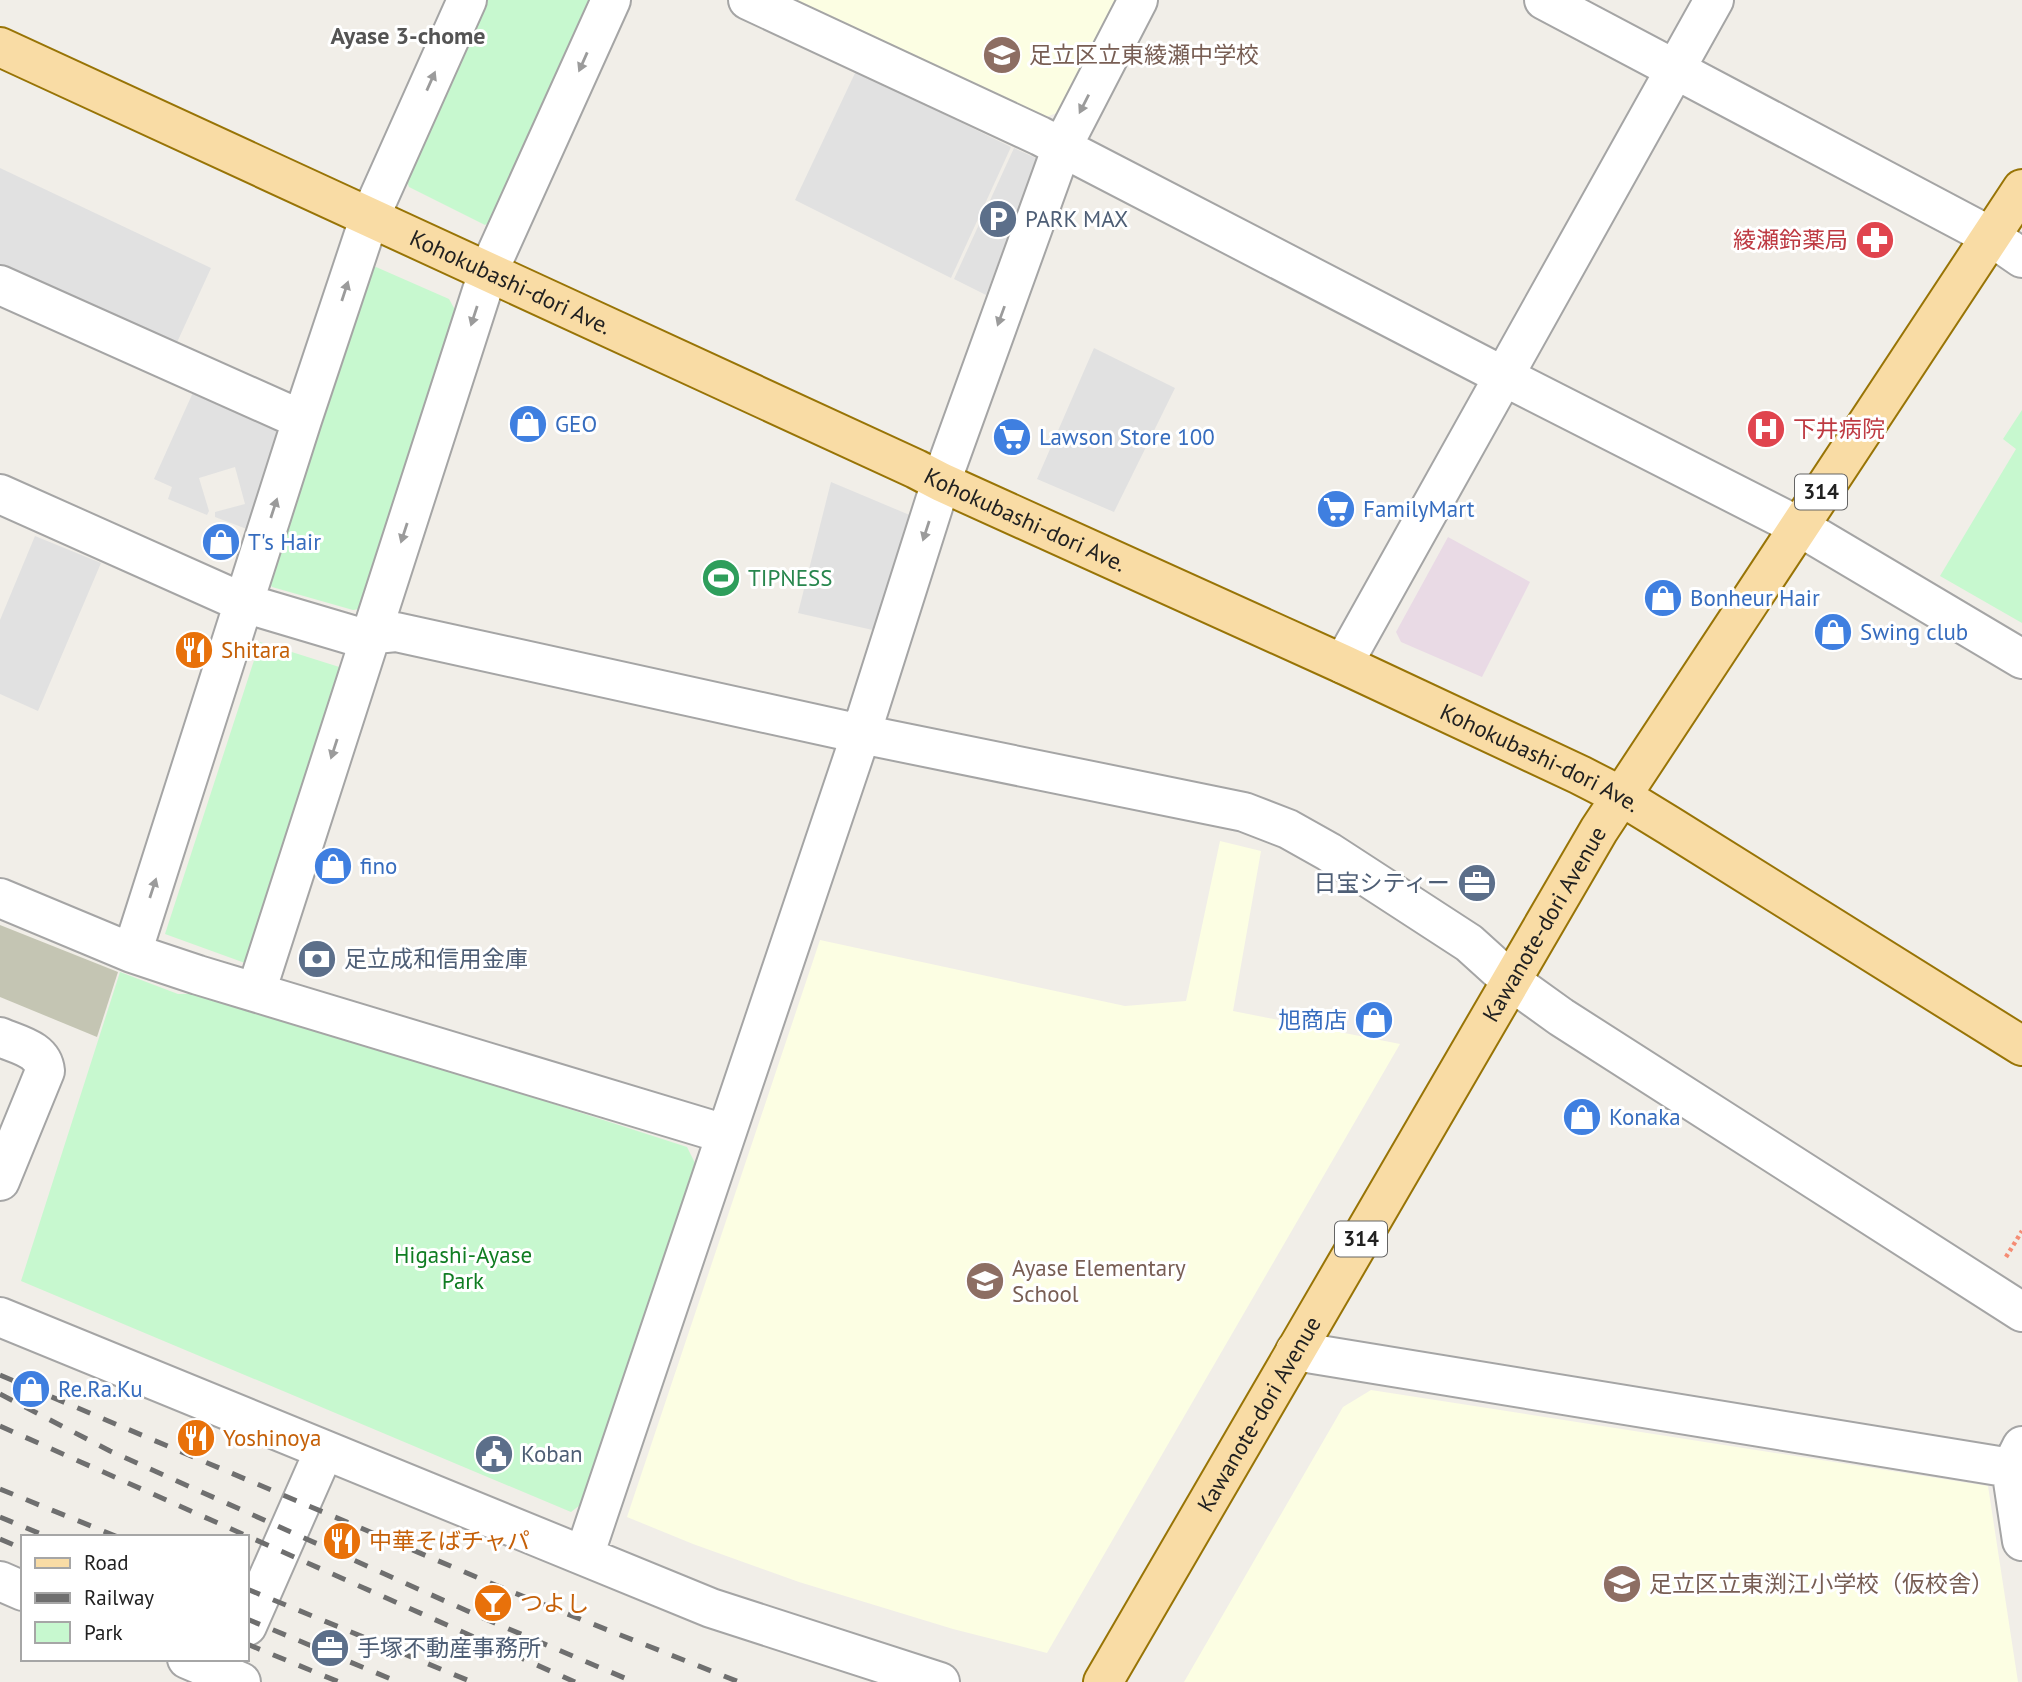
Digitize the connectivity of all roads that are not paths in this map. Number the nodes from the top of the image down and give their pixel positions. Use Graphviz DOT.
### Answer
graph roads {
  1 [pos="467,0"];
  2 [pos="611,0"];
  3 [pos="748,0"];
  4 [pos="1138,0"];
  5 [pos="1544,0"];
  6 [pos="1714,0"];
  7 [pos="0,47"];
  8 [pos="1676,69"];
  9 [pos="1062,147"];
  10 [pos="2022,189"];
  11 [pos="369,219"];
  12 [pos="1990,236"];
  13 [pos="2022,258"];
  14 [pos="488,272"];
  15 [pos="0,285"];
  16 [pos="1503,376"];
  17 [pos="302,420"];
  18 [pos="941,482"];
  19 [pos="0,494"];
  20 [pos="1798,526"];
  21 [pos="244,603"];
  22 [pos="372,634"];
  23 [pos="2022,659"];
  24 [pos="1343,664"];
  25 [pos="861,734"];
  26 [pos="1620,796"];
  27 [pos="0,898"];
  28 [pos="132,953"];
  29 [pos="1511,981"];
  30 [pos="256,992"];
  31 [pos="0,1037"];
  32 [pos="2022,1046"];
  33 [pos="725,1134"];
  34 [pos="0,1181"];
  35 [pos="2022,1312"];
  36 [pos="0,1317"];
  37 [pos="1295,1351"];
  38 [pos="324,1451"];
  39 [pos="2016,1457"];
  40 [pos="2022,1541"];
  41 [pos="584,1556"];
  42 [pos="0,1581"];
  43 [pos="21,1590"];
  44 [pos="248,1624"];
  45 [pos="192,1661"];
  46 [pos="230,1675"];
  47 [pos="940,1682"];
  48 [pos="1103,1682"];
  11 -- 1 [label="street, one-way"];
  2 -- 14 [label="street, one-way"];
  3 -- 9 [label="street"];
  4 -- 9 [label="street, one-way"];
  5 -- 8 [label="street"];
  6 -- 8 [label="street"];
  7 -- 11 [label="main road, Kohokubashi-dori Ave."];
  8 -- 12 [label="street"];
  8 -- 16 [label="street"];
  9 -- 16 [label="street"];
  9 -- 18 [label="street, one-way"];
  10 -- 12 [label="main road, Kawanote-dori Avenue / 314"];
  11 -- 14 [label="main road, Kohokubashi-dori Ave."];
  17 -- 11 [label="street, one-way"];
  12 -- 13 [label="street"];
  12 -- 20 [label="main road, Kawanote-dori Avenue / 314"];
  14 -- 18 [label="main road, Kohokubashi-dori Ave."];
  14 -- 22 [label="street, one-way"];
  15 -- 17 [label="street"];
  16 -- 20 [label="street"];
  16 -- 24 [label="street"];
  21 -- 17 [label="street, one-way"];
  18 -- 24 [label="main road, Kohokubashi-dori Ave."];
  18 -- 25 [label="street, one-way"];
  19 -- 21 [label="street"];
  20 -- 23 [label="street"];
  20 -- 26 [label="main road, Kawanote-dori Avenue / 314"];
  21 -- 22 [label="street"];
  28 -- 21 [label="street, one-way"];
  22 -- 25 [label="street"];
  22 -- 30 [label="street, one-way"];
  24 -- 26 [label="main road, Kohokubashi-dori Ave."];
  25 -- 29 [label="street"];
  25 -- 33 [label="street"];
  26 -- 29 [label="main road, Kawanote-dori Avenue / 314"];
  26 -- 32 [label="main road, Kohokubashi-dori Ave."];
  27 -- 28 [label="street"];
  28 -- 30 [label="street"];
  29 -- 35 [label="street"];
  29 -- 37 [label="main road, Kawanote-dori Avenue / 314"];
  30 -- 33 [label="street"];
  31 -- 34 [label="street"];
  33 -- 41 [label="street"];
  36 -- 38 [label="street"];
  37 -- 39 [label="street"];
  37 -- 48 [label="main road, Kawanote-dori Avenue / 314"];
  38 -- 41 [label="street"];
  38 -- 44 [label="street"];
  39 -- 40 [label="street"];
  41 -- 47 [label="street"];
  42 -- 43 [label="street"];
  45 -- 46 [label="street"];
}
